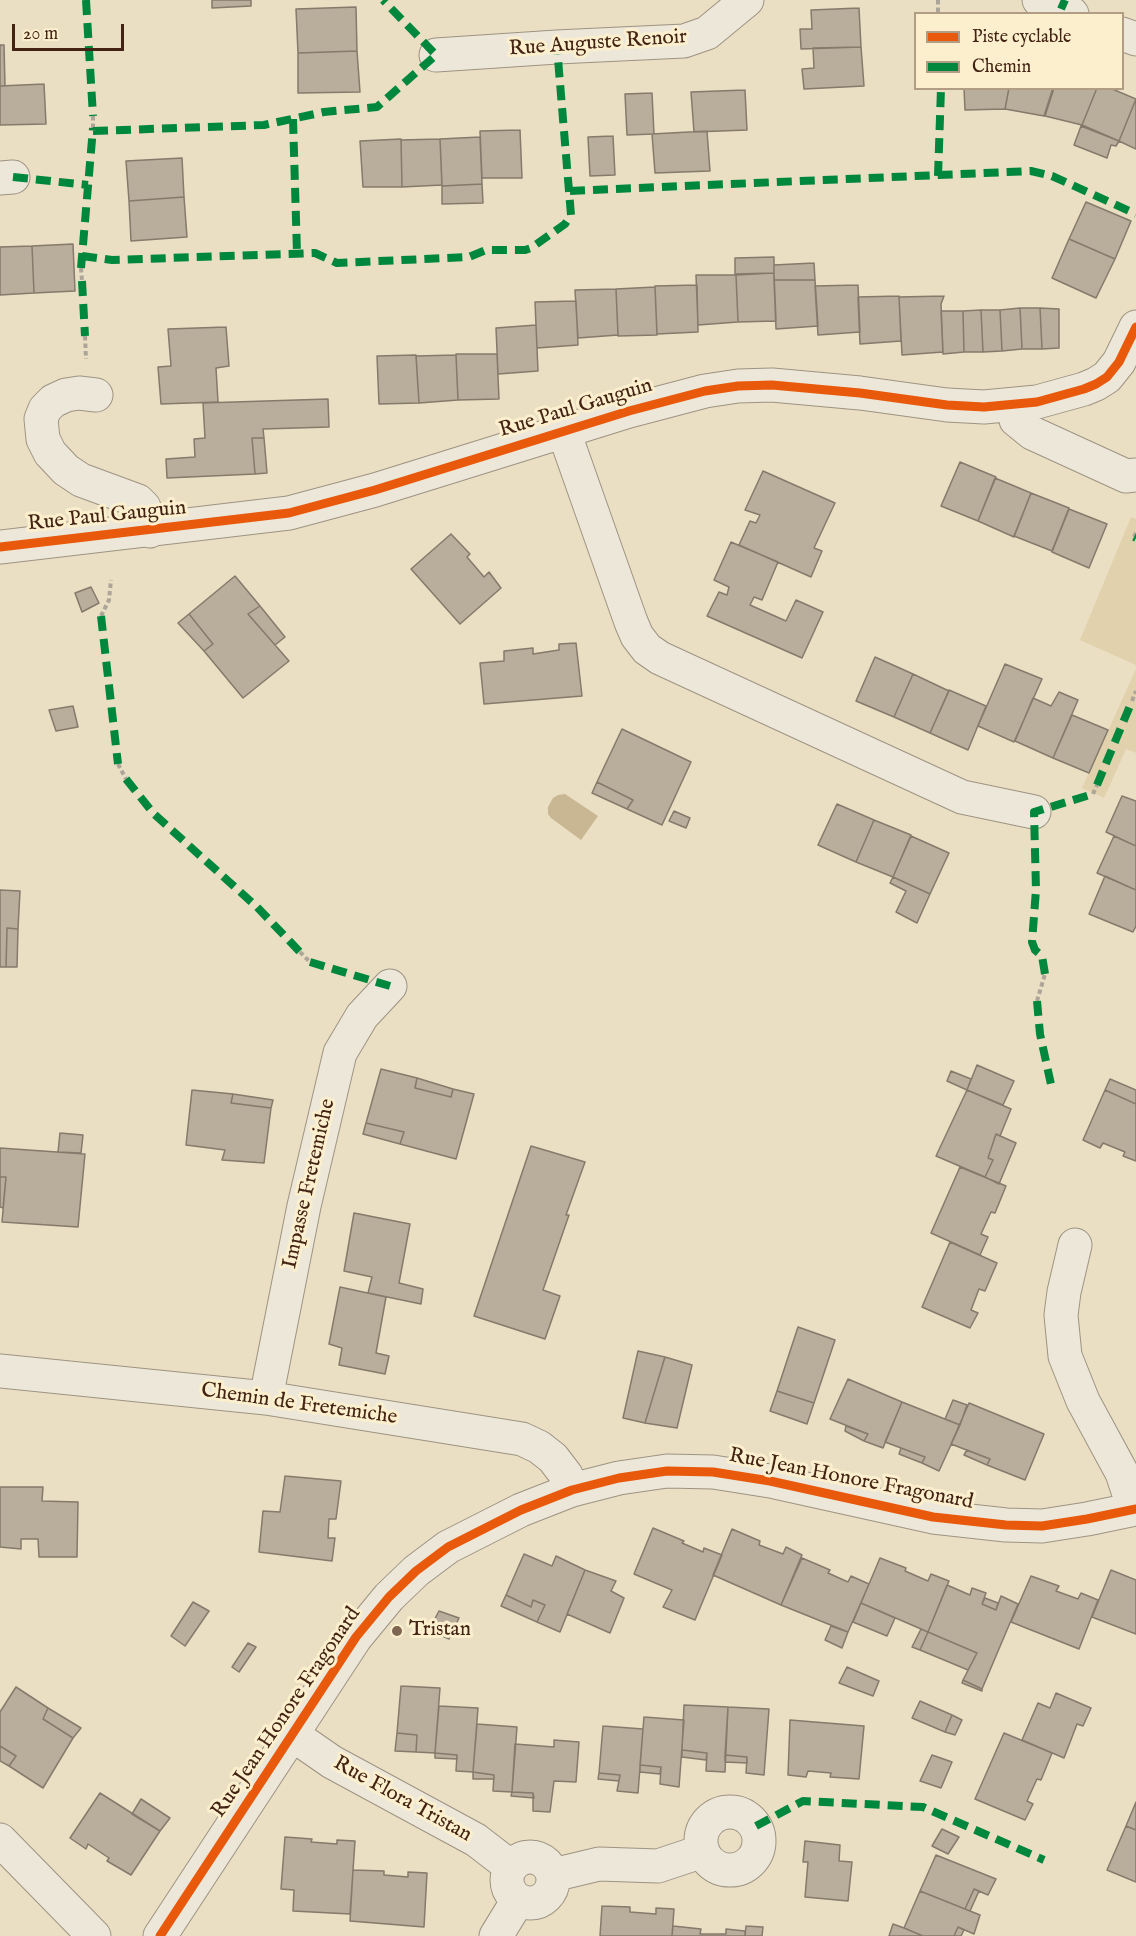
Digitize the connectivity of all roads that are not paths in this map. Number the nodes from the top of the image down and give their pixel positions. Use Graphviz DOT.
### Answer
graph roads {
  1 [pos="747,0"];
  2 [pos="1039,0"];
  3 [pos="1067,12"];
  4 [pos="436,55"];
  5 [pos="1134,339"];
  6 [pos="96,395"];
  7 [pos="1014,406"];
  8 [pos="564,432"];
  9 [pos="1136,474"];
  10 [pos="150,531"];
  11 [pos="0,547"];
  12 [pos="1034,812"];
  13 [pos="390,986"];
  14 [pos="1075,1245"];
  15 [pos="0,1371"];
  16 [pos="266,1398"];
  17 [pos="572,1490"];
  18 [pos="1135,1509"];
  19 [pos="293,1735"];
  20 [pos="0,1840"];
  21 [pos="703,1851"];
  22 [pos="512,1867"];
  23 [pos="553,1875"];
  24 [pos="518,1900"];
  25 [pos="94,1936"];
  26 [pos="160,1936"];
  27 [pos="496,1936"];
  1 -- 4 [label="street, Rue Auguste Renoir"];
  2 -- 3 [label="street"];
  5 -- 7 [label="street, Rue Paul Gauguin"];
  6 -- 10 [label="street"];
  7 -- 8 [label="street, Rue Paul Gauguin"];
  7 -- 9 [label="street"];
  8 -- 10 [label="street, Rue Paul Gauguin"];
  8 -- 12 [label="street, Rue Paul Gauguin"];
  10 -- 11 [label="street, Rue Paul Gauguin"];
  13 -- 16 [label="street, Impasse Fretemiche"];
  14 -- 18 [label="street"];
  15 -- 16 [label="street, Chemin de Fretemiche"];
  16 -- 17 [label="street, Chemin de Fretemiche"];
  17 -- 18 [label="street, Rue Jean Honore Fragonard"];
  17 -- 19 [label="street, Rue Jean Honore Fragonard"];
  19 -- 22 [label="street, Rue Flora Tristan"];
  19 -- 26 [label="street, Rue Jean Honore Fragonard"];
  20 -- 25 [label="street"];
  21 -- 23 [label="street"];
  22 -- 23 [label="street"];
  22 -- 24 [label="street"];
  23 -- 24 [label="street"];
  24 -- 27 [label="street"];
}
